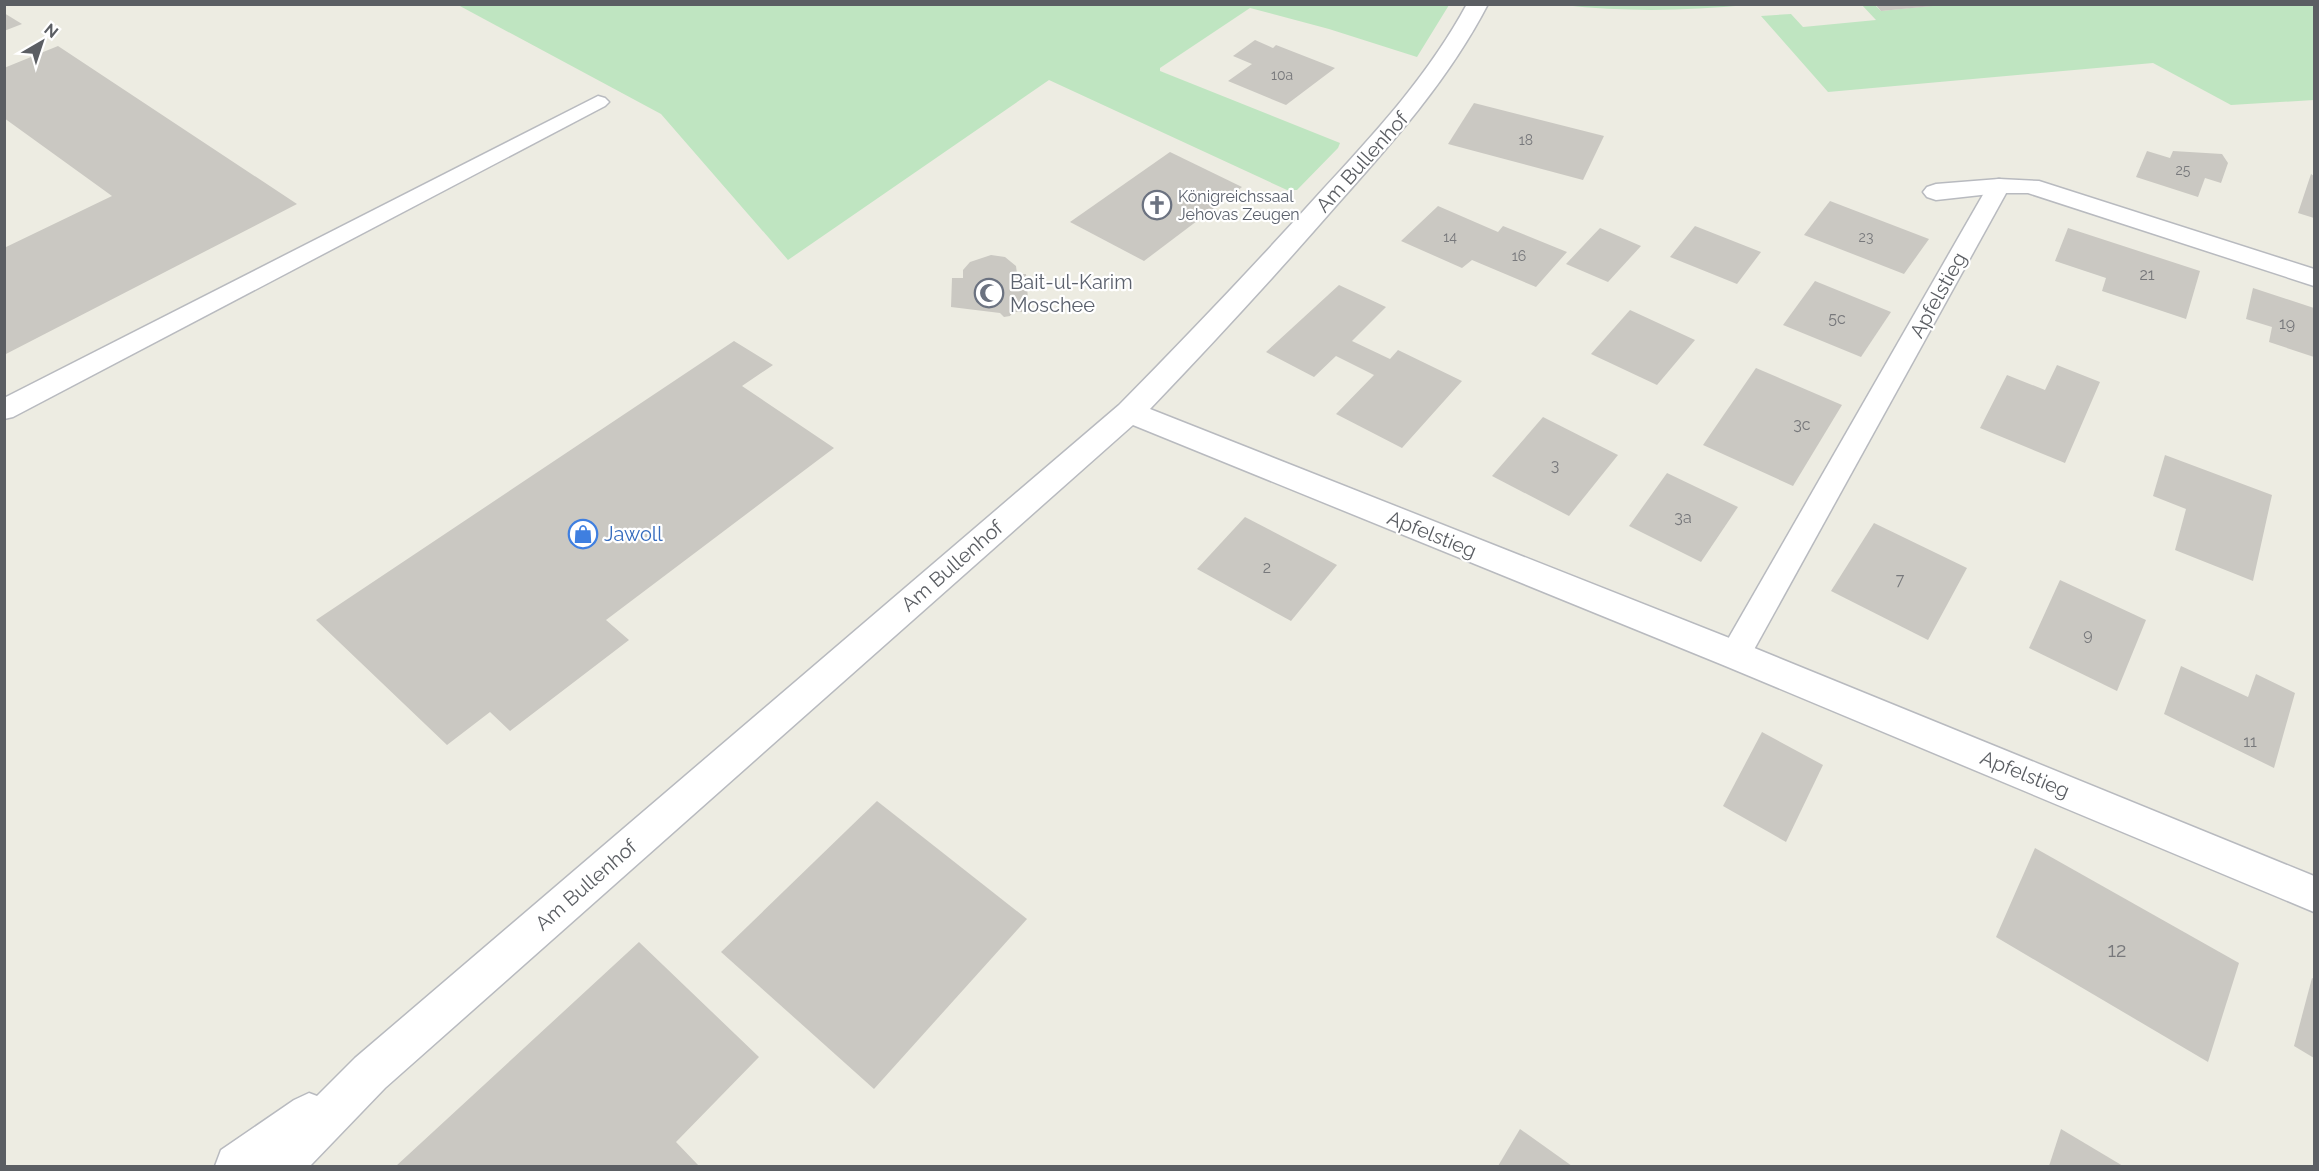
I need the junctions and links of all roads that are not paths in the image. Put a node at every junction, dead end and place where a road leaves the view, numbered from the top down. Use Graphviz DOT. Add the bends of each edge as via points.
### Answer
graph roads {
  1 [pos="1478,4"];
  2 [pos="598,102"];
  3 [pos="1999,186"];
  4 [pos="1936,192"];
  5 [pos="2314,278"];
  6 [pos="4,410"];
  7 [pos="1129,412"];
  8 [pos="1735,655"];
  9 [pos="2314,894"];
  10 [pos="370,1074"];
  11 [pos="237,1167"];
  12 [pos="280,1167"];
  1 -- 7 [label="street, Am Bullenhof" via="1451,55 1409,110"];
  2 -- 6 [label="lane"];
  3 -- 4 [label="street"];
  3 -- 5 [label="street" via="2030,186"];
  3 -- 8 [label="lane, Apfelstieg"];
  7 -- 8 [label="street, Apfelstieg"];
  7 -- 10 [label="street, Am Bullenhof"];
  8 -- 9 [label="street, Apfelstieg"];
  10 -- 11 [label="street, Am Bullenhof"];
  10 -- 12 [label="street, Am Bullenhof"];
}
